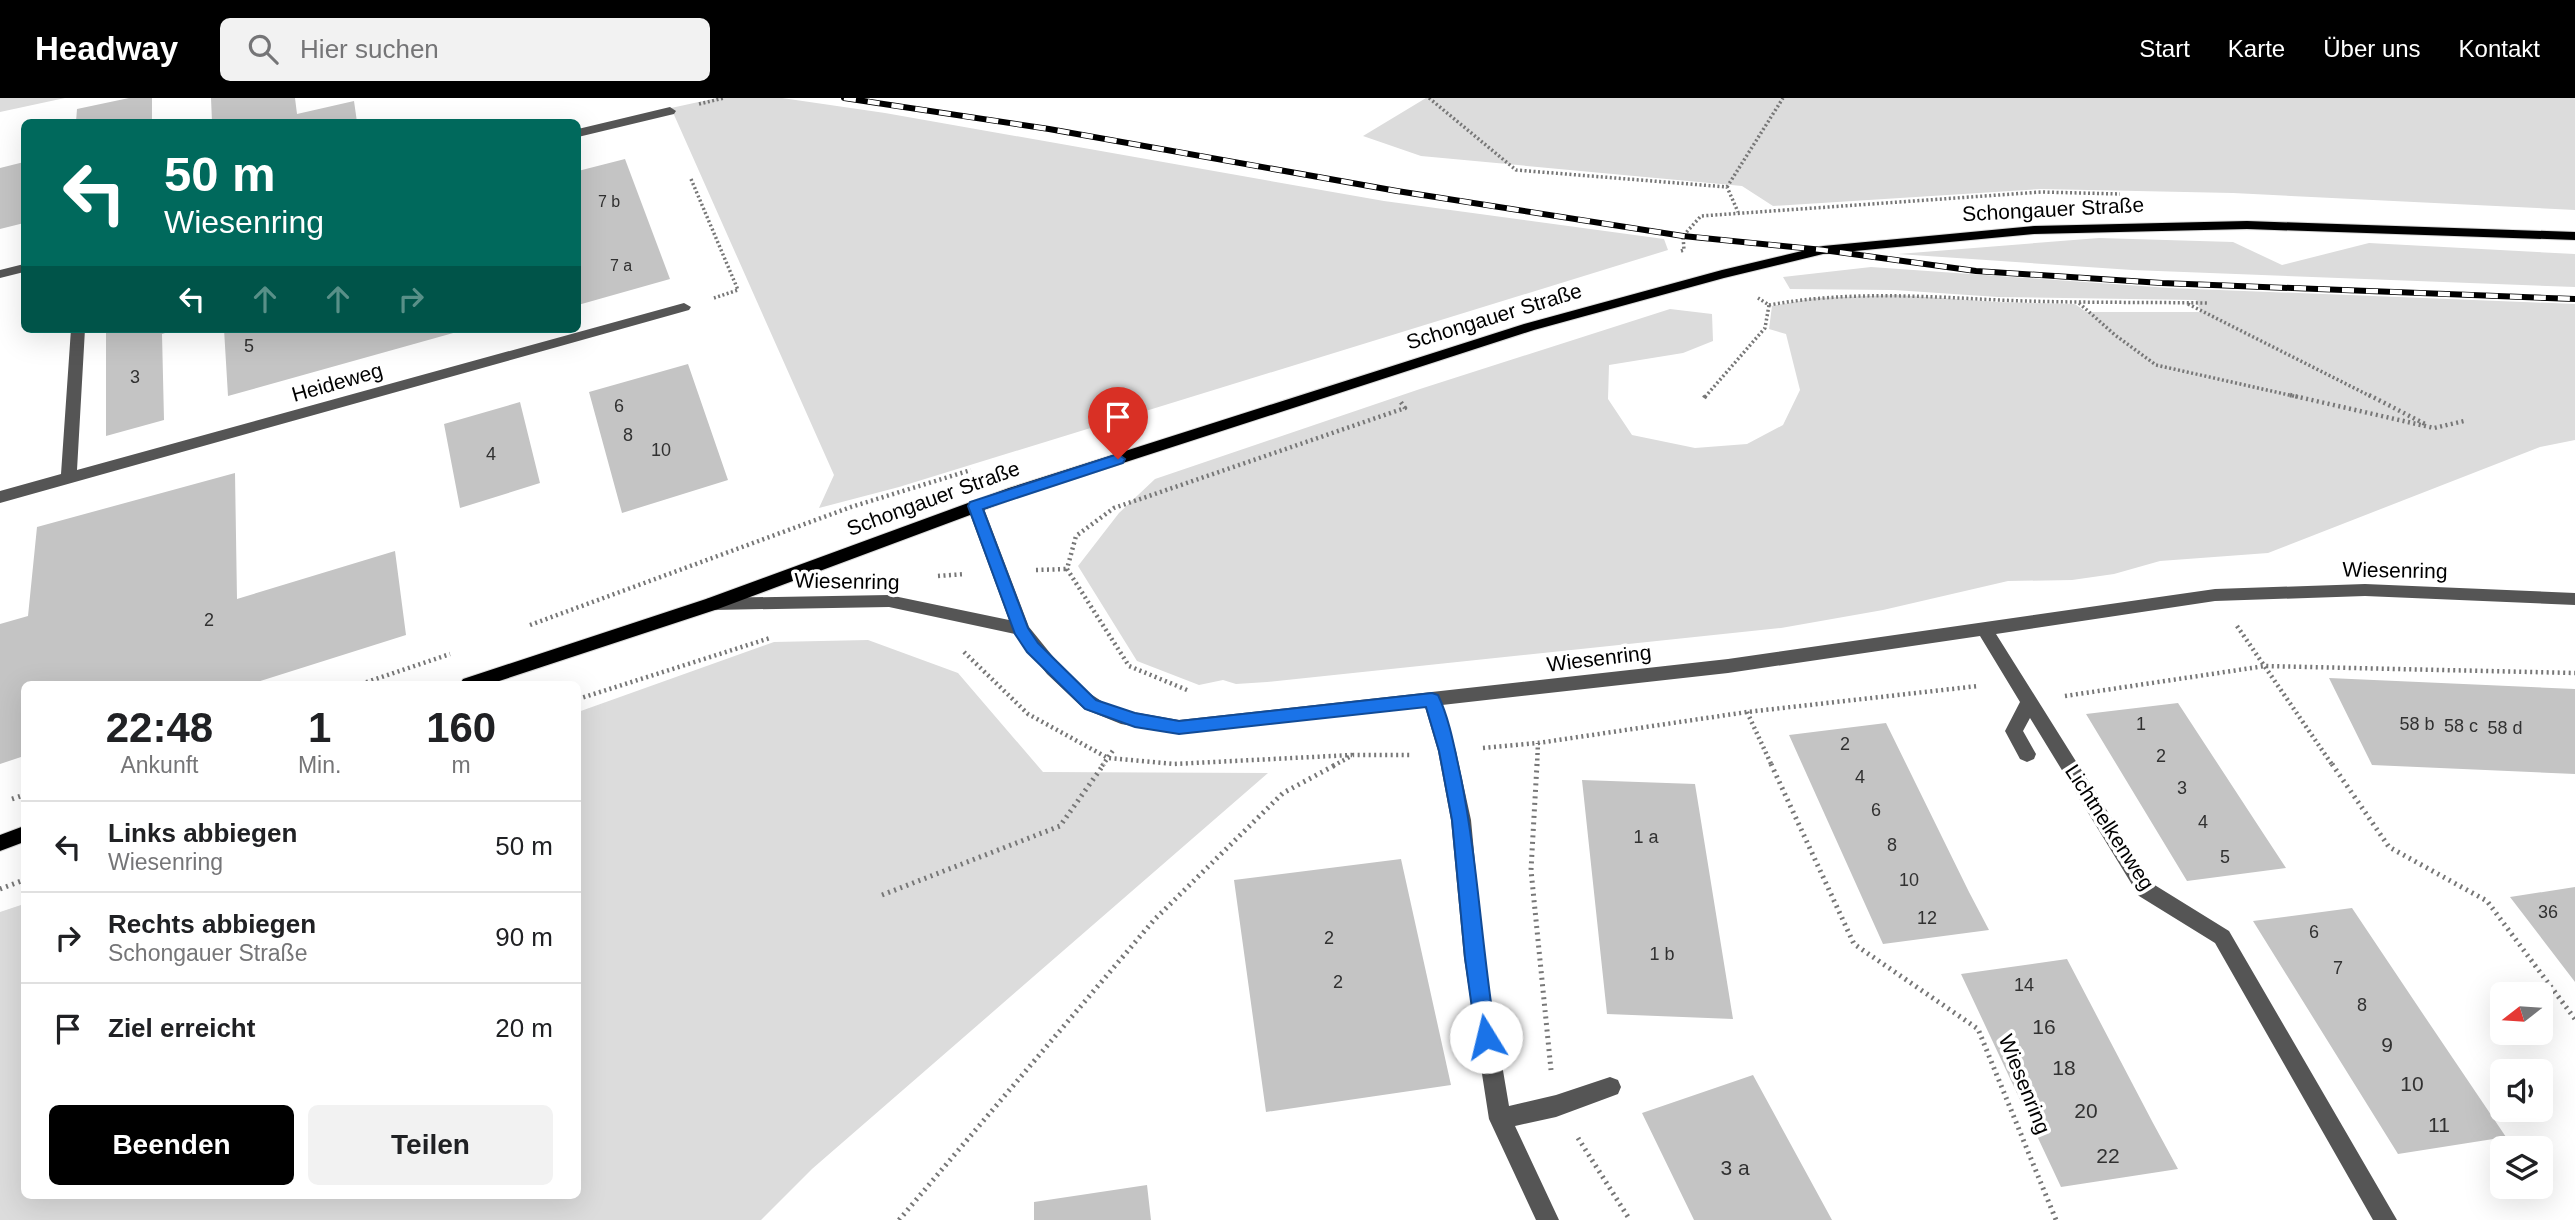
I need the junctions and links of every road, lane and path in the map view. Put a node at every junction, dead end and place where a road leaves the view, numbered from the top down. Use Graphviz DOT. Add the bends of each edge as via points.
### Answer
graph roads {
  1 [pos="1429,98"];
  2 [pos="1783,98"];
  3 [pos="670,111"];
  4 [pos="581,132"];
  5 [pos="691,179"];
  6 [pos="1727,187"];
  7 [pos="1683,236"];
  8 [pos="2575,236"];
  9 [pos="21,269"];
  10 [pos="0,274"];
  11 [pos="1722,274"];
  12 [pos="2077,301"];
  13 [pos="2184,303"];
  14 [pos="2207,303"];
  15 [pos="1769,305"];
  16 [pos="684,307"];
  17 [pos="581,330"];
  18 [pos="78,333"];
  19 [pos="554,336"];
  20 [pos="1381,375"];
  21 [pos="1704,398"];
  22 [pos="2464,421"];
  23 [pos="2434,428"];
  24 [pos="69,478"];
  25 [pos="0,497"];
  26 [pos="975,506"];
  27 [pos="851,507"];
  28 [pos="1001,572"];
  29 [pos="932,576"];
  30 [pos="2215,595"];
  31 [pos="2575,599"];
  32 [pos="712,604"];
  33 [pos="524,627"];
  34 [pos="1984,628"];
  35 [pos="1021,629"];
  36 [pos="774,637"];
  37 [pos="460,651"];
  38 [pos="2265,666"];
  39 [pos="2575,673"];
  40 [pos="370,681"];
  41 [pos="478,681"];
  42 [pos="2018,682"];
  43 [pos="1188,691"];
  44 [pos="581,698"];
  45 [pos="1432,700"];
  46 [pos="2029,701"];
  47 [pos="1747,712"];
  48 [pos="1135,720"];
  49 [pos="1538,743"];
  50 [pos="1447,751"];
  51 [pos="2027,754"];
  52 [pos="21,835"];
  53 [pos="0,843"];
  54 [pos="21,881"];
  55 [pos="0,889"];
  56 [pos="882,895"];
  57 [pos="2575,1019"];
  58 [pos="1610,1087"];
  59 [pos="1556,1106"];
  60 [pos="1500,1119"];
  61 [pos="899,1220"];
  62 [pos="1548,1220"];
  63 [pos="1630,1220"];
  64 [pos="2056,1220"];
  65 [pos="2386,1220"];
  1 -- 6 [label="path" via="1516,170"];
  2 -- 6 [label="path"];
  3 -- 4 [label="street"];
  5 -- 16 [label="path" via="738,290"];
  6 -- 7 [label="path" via="1738,212 1701,216"];
  8 -- 11 [label="main road, Schongauer Straße" via="2247,225 2034,230 1823,250"];
  9 -- 10 [label="street"];
  11 -- 15 [label="path"];
  11 -- 20 [label="main road, Schongauer Straße" via="1529,327"];
  12 -- 13 [label="path"];
  12 -- 15 [label="path" via="1895,293 1812,296"];
  12 -- 23 [label="path" via="2156,365"];
  13 -- 14 [label="path"];
  13 -- 23 [label="path"];
  15 -- 21 [label="path" via="1765,328"];
  16 -- 17 [label="street, Heideweg"];
  18 -- 24 [label="street"];
  19 -- 24 [label="street, Heideweg"];
  20 -- 26 [label="main road, Schongauer Straße"];
  20 -- 43 [label="path" via="1405,408 1114,508 1076,536 1067,569 1129,666"];
  22 -- 23 [label="path"];
  24 -- 25 [label="street, Heideweg"];
  26 -- 28 [label="street, Wiesenring"];
  26 -- 32 [label="main road, Schongauer Straße"];
  27 -- 33 [label="path"];
  28 -- 29 [label="path"];
  28 -- 35 [label="street, Wiesenring"];
  30 -- 31 [label="street, Wiesenring" via="2365,590"];
  30 -- 34 [label="street, Wiesenring"];
  30 -- 38 [label="path"];
  32 -- 35 [label="street, Wiesenring" via="889,601"];
  32 -- 41 [label="main road, Schongauer Straße"];
  34 -- 42 [label="street, Lichtnelkenweg"];
  34 -- 45 [label="street, Wiesenring" via="1728,666"];
  35 -- 48 [label="street, Wiesenring" via="1032,648 1091,705"];
  36 -- 44 [label="path"];
  37 -- 40 [label="path"];
  38 -- 39 [label="path"];
  38 -- 46 [label="path"];
  38 -- 57 [label="path" via="2389,848 2487,901"];
  42 -- 46 [label="street, Lichtnelkenweg"];
  42 -- 47 [label="path"];
  45 -- 48 [label="street, Wiesenring" via="1179,727"];
  45 -- 50 [label="street"];
  46 -- 51 [label="street" via="2014,730"];
  46 -- 65 [label="street, Lichtnelkenweg" via="2146,890 2222,937"];
  47 -- 49 [label="path"];
  47 -- 64 [label="path, Wiesenring" via="1854,944 1978,1030"];
  48 -- 56 [label="path" via="1059,826"];
  49 -- 50 [label="path"];
  49 -- 59 [label="path" via="1531,870"];
  50 -- 60 [label="street" via="1461,820 1474,958"];
  50 -- 61 [label="path" via="1353,755 1283,793 1154,920"];
  52 -- 53 [label="main road"];
  54 -- 55 [label="path"];
  58 -- 59 [label="street"];
  59 -- 60 [label="street"];
  59 -- 63 [label="path"];
  60 -- 62 [label="street"];
}
